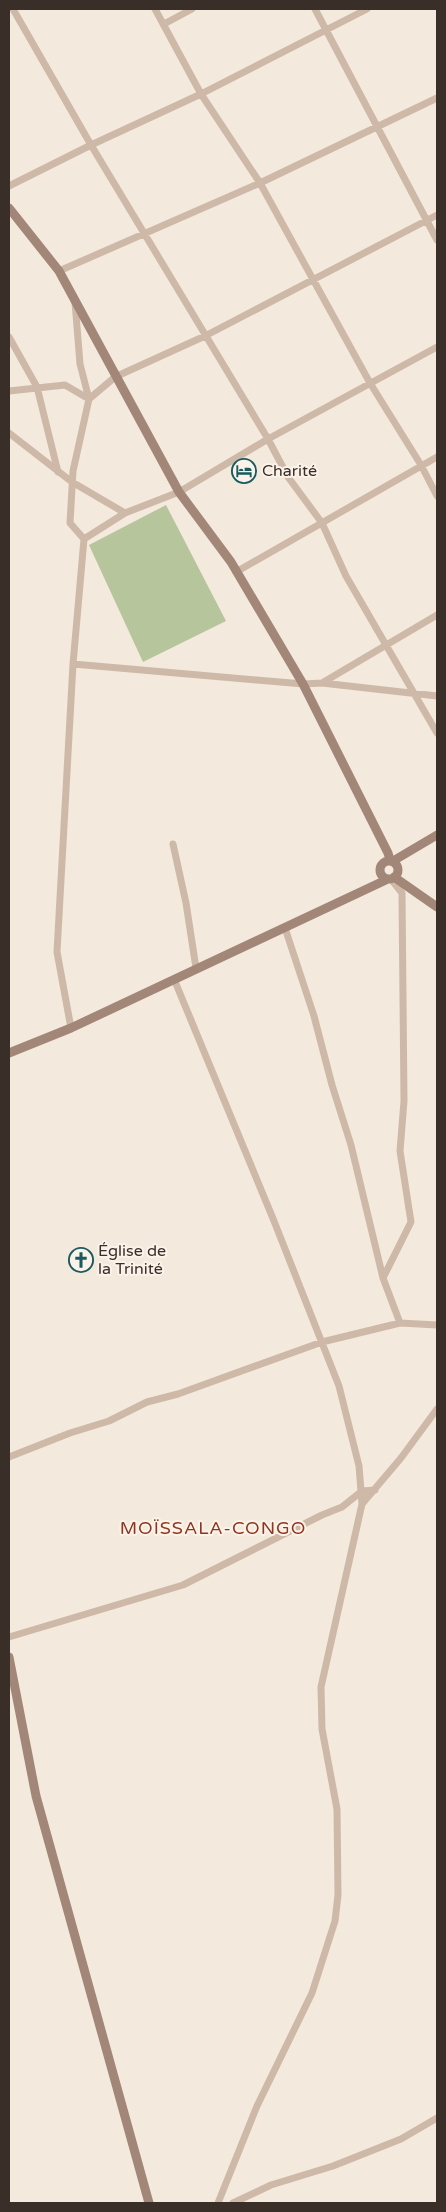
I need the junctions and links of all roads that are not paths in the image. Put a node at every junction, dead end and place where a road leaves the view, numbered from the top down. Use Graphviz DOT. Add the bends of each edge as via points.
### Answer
graph roads {
  1 [pos="13,9"];
  2 [pos="154,9"];
  3 [pos="192,9"];
  4 [pos="315,9"];
  5 [pos="367,9"];
  6 [pos="164,24"];
  7 [pos="326,30"];
  8 [pos="201,94"];
  9 [pos="437,98"];
  10 [pos="376,126"];
  11 [pos="91,145"];
  12 [pos="260,183"];
  13 [pos="9,186"];
  14 [pos="9,208"];
  15 [pos="437,215"];
  16 [pos="427,220"];
  17 [pos="145,235"];
  18 [pos="437,240"];
  19 [pos="59,271"];
  20 [pos="313,279"];
  21 [pos="75,302"];
  22 [pos="205,336"];
  23 [pos="9,337"];
  24 [pos="437,347"];
  25 [pos="115,377"];
  26 [pos="370,383"];
  27 [pos="37,387"];
  28 [pos="9,391"];
  29 [pos="89,399"];
  30 [pos="9,433"];
  31 [pos="268,439"];
  32 [pos="437,457"];
  33 [pos="421,465"];
  34 [pos="58,472"];
  35 [pos="72,482"];
  36 [pos="179,492"];
  37 [pos="437,496"];
  38 [pos="125,513"];
  39 [pos="322,523"];
  40 [pos="84,540"];
  41 [pos="236,572"];
  42 [pos="437,616"];
  43 [pos="388,646"];
  44 [pos="73,664"];
  45 [pos="322,683"];
  46 [pos="303,684"];
  47 [pos="414,695"];
  48 [pos="437,696"];
  49 [pos="437,733"];
  50 [pos="437,835"];
  51 [pos="173,844"];
  52 [pos="391,861"];
  53 [pos="391,878"];
  54 [pos="437,907"];
  55 [pos="284,928"];
  56 [pos="196,968"];
  57 [pos="174,979"];
  58 [pos="71,1028"];
  59 [pos="9,1052"];
  60 [pos="383,1278"];
  61 [pos="400,1323"];
  62 [pos="437,1325"];
  63 [pos="322,1342"];
  64 [pos="437,1409"];
  65 [pos="9,1457"];
  66 [pos="375,1490"];
  67 [pos="362,1491"];
  68 [pos="362,1504"];
  69 [pos="9,1638"];
  70 [pos="9,1657"];
  71 [pos="437,2118"];
  72 [pos="149,2203"];
  73 [pos="218,2203"];
  74 [pos="233,2203"];
  1 -- 11 [label="street"];
  2 -- 6 [label="street"];
  3 -- 6 [label="street"];
  4 -- 7 [label="street"];
  5 -- 7 [label="street"];
  6 -- 8 [label="street"];
  7 -- 8 [label="street"];
  7 -- 10 [label="street"];
  8 -- 11 [label="street"];
  8 -- 12 [label="street"];
  9 -- 10 [label="street"];
  10 -- 12 [label="street"];
  10 -- 16 [label="street"];
  11 -- 13 [label="street"];
  11 -- 17 [label="street"];
  12 -- 17 [label="street"];
  12 -- 20 [label="street"];
  14 -- 19 [label="main road"];
  15 -- 16 [label="street"];
  16 -- 18 [label="street"];
  16 -- 20 [label="street"];
  17 -- 19 [label="street"];
  17 -- 22 [label="street"];
  19 -- 21 [label="main road"];
  20 -- 22 [label="street"];
  20 -- 26 [label="street"];
  21 -- 25 [label="main road"];
  21 -- 29 [label="street" via="80,364"];
  22 -- 25 [label="street"];
  22 -- 31 [label="street"];
  23 -- 27 [label="street"];
  24 -- 26 [label="street"];
  25 -- 29 [label="street"];
  25 -- 36 [label="main road"];
  26 -- 31 [label="street"];
  26 -- 33 [label="street"];
  27 -- 28 [label="street"];
  27 -- 29 [label="street" via="65,385"];
  27 -- 34 [label="street"];
  29 -- 35 [label="street"];
  30 -- 34 [label="street"];
  31 -- 36 [label="street"];
  31 -- 39 [label="street" via="288,477"];
  32 -- 33 [label="street"];
  33 -- 37 [label="street"];
  33 -- 39 [label="street"];
  34 -- 35 [label="street"];
  35 -- 38 [label="street"];
  35 -- 40 [label="street" via="70,523"];
  36 -- 38 [label="street"];
  36 -- 41 [label="main road"];
  38 -- 40 [label="street"];
  39 -- 41 [label="street"];
  39 -- 43 [label="street" via="346,576"];
  40 -- 44 [label="street"];
  41 -- 46 [label="main road"];
  42 -- 43 [label="street"];
  43 -- 45 [label="street"];
  43 -- 47 [label="street"];
  44 -- 46 [label="street"];
  44 -- 58 [label="street" via="57,952"];
  45 -- 46 [label="street"];
  45 -- 47 [label="street"];
  46 -- 52 [label="main road"];
  47 -- 48 [label="street"];
  47 -- 49 [label="street"];
  50 -- 52 [label="main road"];
  51 -- 56 [label="street"];
  52 -- 53 [label="main road" via="398,871"];
  52 -- 53 [label="main road" via="385,861 380,868 380,873"];
  53 -- 54 [label="main road"];
  53 -- 55 [label="main road"];
  53 -- 60 [label="street" via="402,892 404,1101 400,1151 411,1222"];
  55 -- 56 [label="main road"];
  55 -- 60 [label="street" via="314,1016 351,1145"];
  56 -- 57 [label="main road"];
  57 -- 58 [label="main road"];
  57 -- 63 [label="street"];
  58 -- 59 [label="main road"];
  60 -- 61 [label="street"];
  61 -- 62 [label="street"];
  61 -- 63 [label="street"];
  63 -- 65 [label="street" via="147,1402 109,1421"];
  63 -- 67 [label="street" via="352,1432"];
  64 -- 66 [label="street"];
  66 -- 67 [label="street"];
  66 -- 68 [label="street"];
  67 -- 68 [label="street"];
  67 -- 69 [label="street" via="342,1507 183,1585"];
  68 -- 73 [label="street" via="321,1687 322,1729 337,1809 338,1896 335,1921 312,1992 257,2106"];
  70 -- 72 [label="main road" via="36,1796"];
  71 -- 74 [label="street" via="401,2139 333,2166 271,2185"];
}
